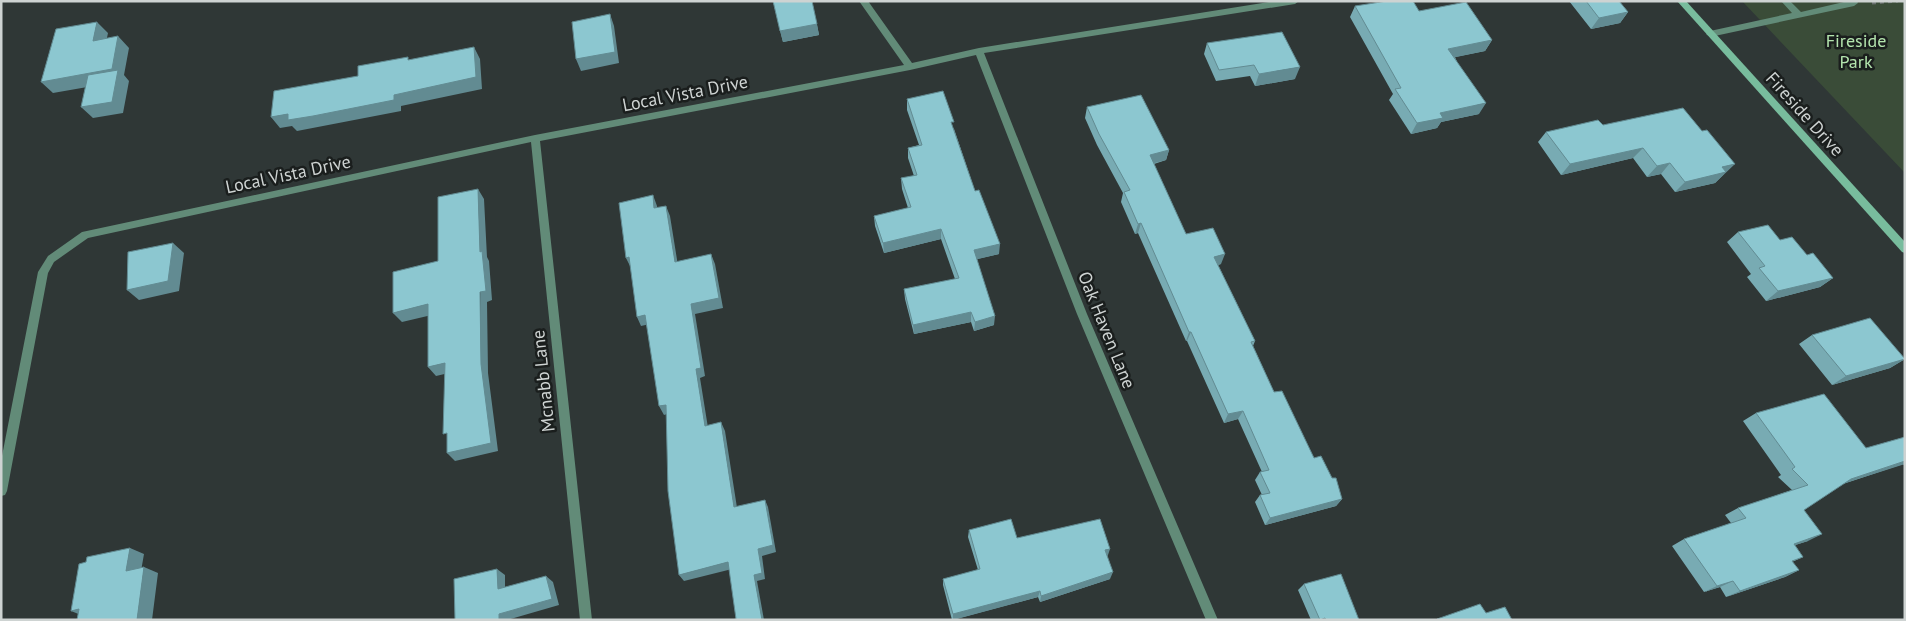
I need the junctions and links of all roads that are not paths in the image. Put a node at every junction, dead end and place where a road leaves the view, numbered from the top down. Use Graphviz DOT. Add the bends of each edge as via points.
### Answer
graph roads {
  1 [pos="863,1"];
  2 [pos="1224,1"];
  3 [pos="1295,1"];
  4 [pos="1681,1"];
  5 [pos="1785,1"];
  6 [pos="1853,2"];
  7 [pos="1230,11"];
  8 [pos="1799,15"];
  9 [pos="1710,34"];
  10 [pos="979,51"];
  11 [pos="910,67"];
  12 [pos="535,138"];
  13 [pos="1905,249"];
  14 [pos="1,491"];
  15 [pos="586,620"];
  16 [pos="1212,620"];
  1 -- 11 [label="street"];
  2 -- 7 [label="street"];
  3 -- 7 [label="street, Local Vista Drive"];
  4 -- 9 [label="street, Fireside Drive"];
  5 -- 8 [label="street"];
  6 -- 8 [label="street"];
  7 -- 10 [label="street, Local Vista Drive"];
  8 -- 9 [label="street"];
  9 -- 13 [label="street, Fireside Drive"];
  10 -- 11 [label="street, Local Vista Drive"];
  10 -- 16 [label="street, Oak Haven Lane" via="1082,314"];
  11 -- 12 [label="street, Local Vista Drive"];
  12 -- 14 [label="street, Local Vista Drive" via="85,234 50,259 43,272"];
  12 -- 15 [label="street, Mcnabb Lane"];
}
